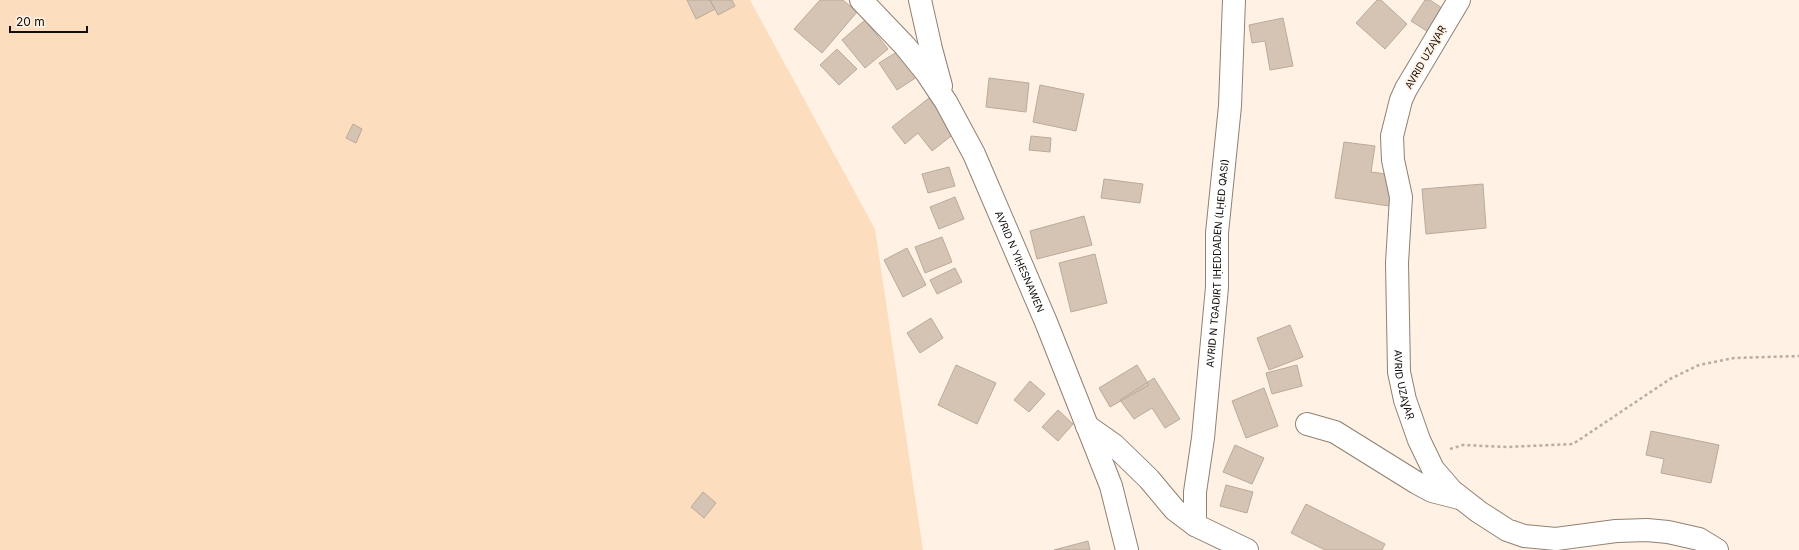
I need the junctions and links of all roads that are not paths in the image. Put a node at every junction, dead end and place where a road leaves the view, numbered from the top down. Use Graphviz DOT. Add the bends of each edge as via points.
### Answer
graph roads {
  1 [pos="861,0"];
  2 [pos="920,0"];
  3 [pos="1234,0"];
  4 [pos="1459,0"];
  5 [pos="946,102"];
  6 [pos="1307,424"];
  7 [pos="1087,426"];
  8 [pos="1465,500"];
  9 [pos="1195,525"];
  10 [pos="1127,550"];
  11 [pos="1247,550"];
  12 [pos="1717,550"];
  1 -- 5 [label="street, AVRID N YIḤESNAWEN" via="905,46"];
  2 -- 5 [label="street"];
  3 -- 9 [label="street, AVRID N TGADIRT IḤEDDADEN (LḤED QASI)" via="1229,113 1217,233 1217,286 1204,438 1195,492"];
  4 -- 8 [label="street, AVRID UZAƔAṚ" via="1406,89 1392,136 1393,160 1401,197 1397,263 1399,372 1405,400 1426,456 1445,484"];
  5 -- 7 [label="street, AVRID N YIḤESNAWEN" via="974,154 1046,322"];
  6 -- 8 [label="street" via="1335,432 1432,491"];
  7 -- 9 [label="street" via="1114,445 1149,479 1175,510"];
  7 -- 10 [label="street, AVRID N YIḤESNAWEN" via="1111,486"];
  8 -- 12 [label="street, AVRID UZAƔAṚ" via="1507,530 1524,536 1556,539 1616,531 1647,530 1693,538"];
  9 -- 11 [label="street"];
}
